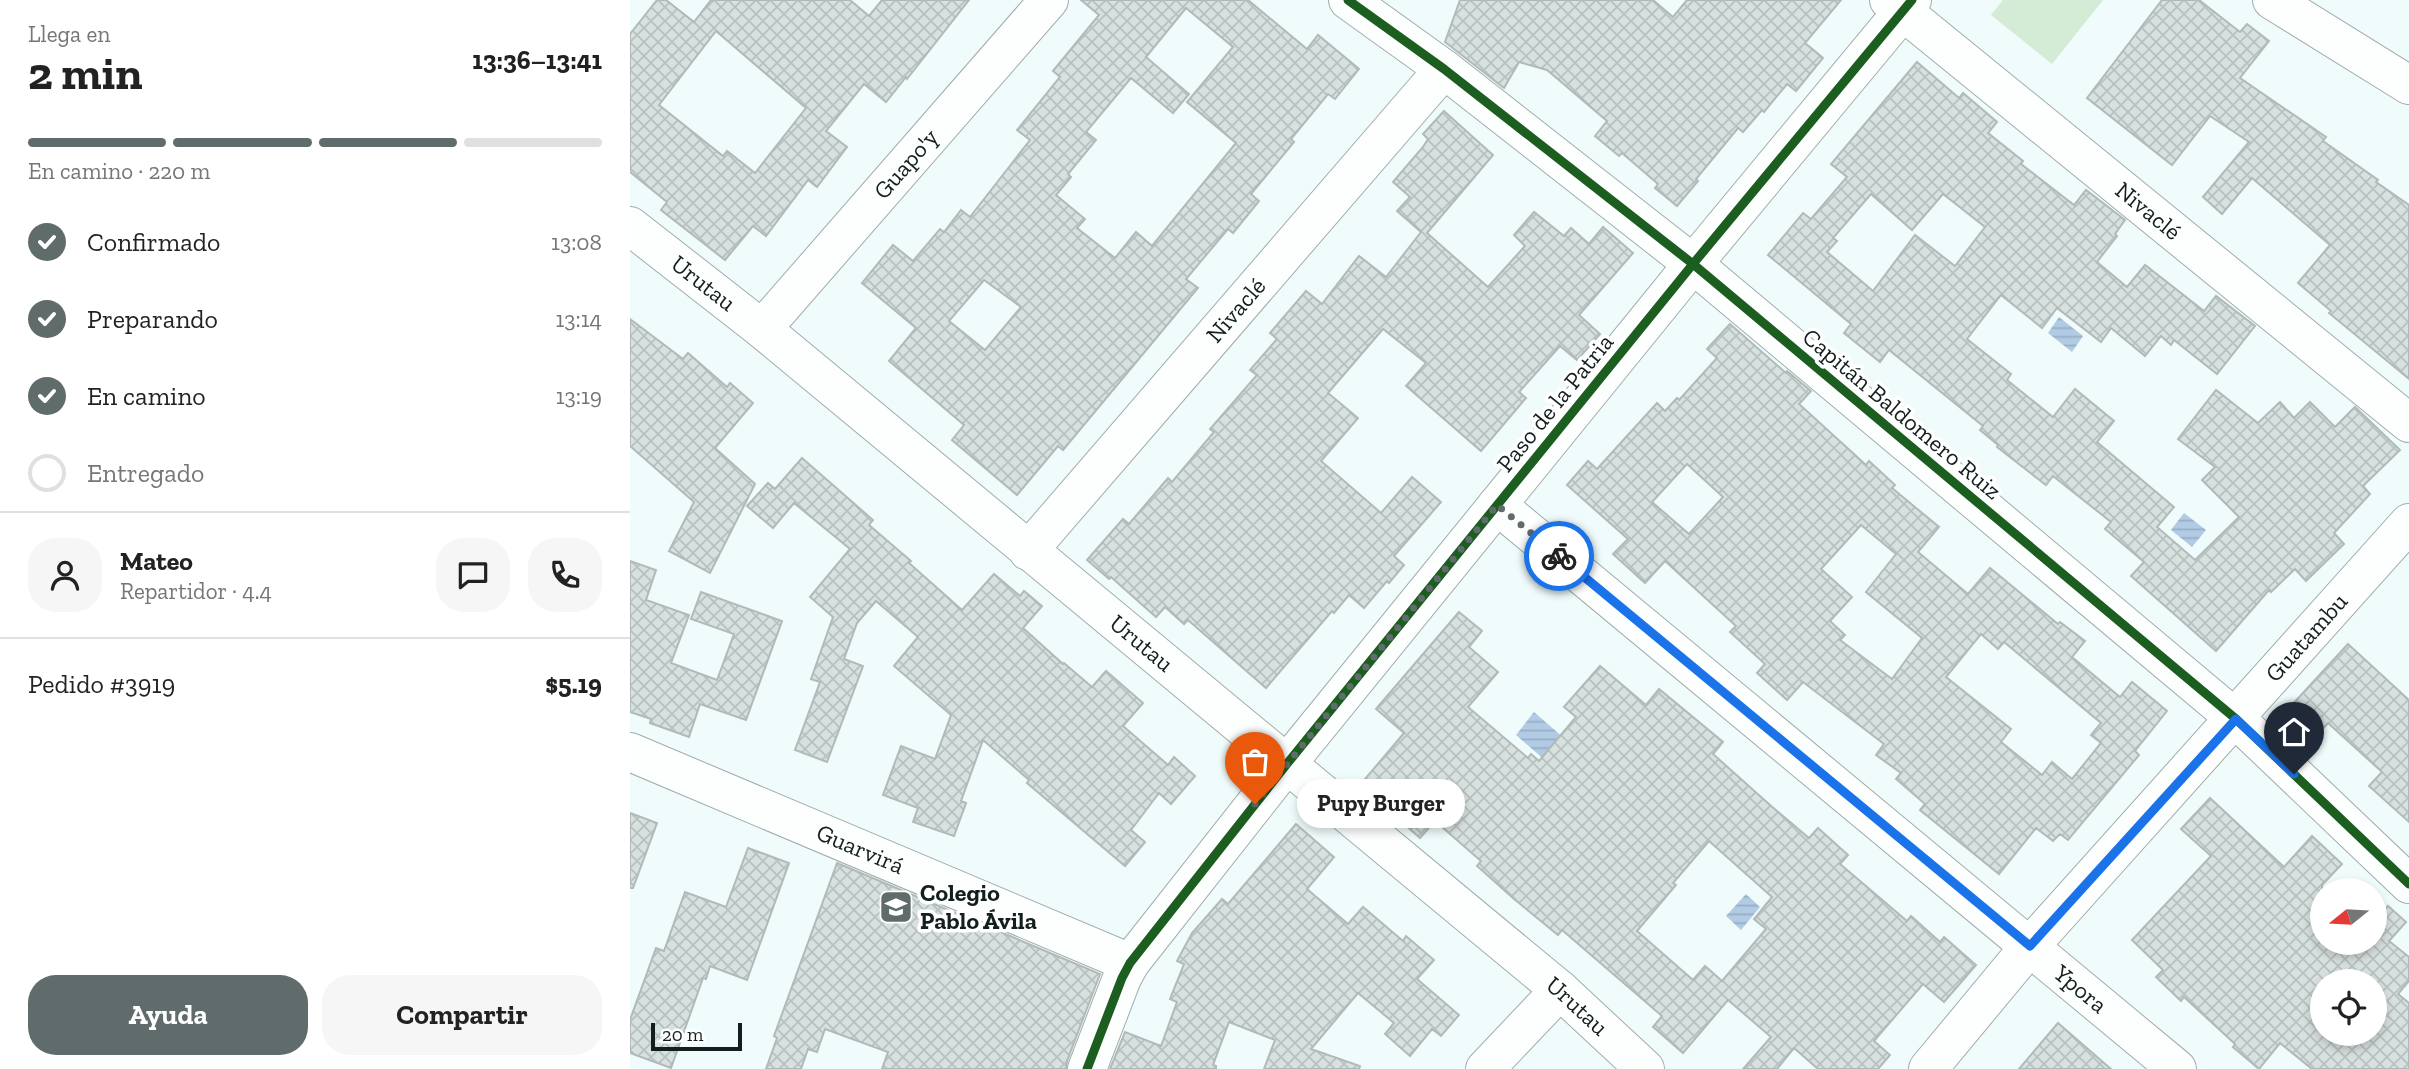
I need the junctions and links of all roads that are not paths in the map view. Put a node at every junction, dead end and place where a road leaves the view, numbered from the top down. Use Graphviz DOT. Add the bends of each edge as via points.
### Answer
graph roads {
  1 [pos="1049,0"];
  2 [pos="1348,0"];
  3 [pos="2272,0"];
  4 [pos="1901,4"];
  5 [pos="1444,69"];
  6 [pos="2409,85"];
  7 [pos="630,226"];
  8 [pos="1693,264"];
  9 [pos="762,329"];
  10 [pos="2409,423"];
  11 [pos="1497,505"];
  12 [pos="2409,523"];
  13 [pos="1028,551"];
  14 [pos="2236,719"];
  15 [pos="630,752"];
  16 [pos="1286,765"];
  17 [pos="2409,884"];
  18 [pos="2030,946"];
  19 [pos="1130,963"];
  20 [pos="1560,990"];
  21 [pos="1087,1069"];
  22 [pos="1485,1069"];
  23 [pos="1645,1069"];
  24 [pos="1928,1069"];
  25 [pos="2177,1069"];
  1 -- 9 [label="street, Guapo'y"];
  2 -- 5 [label="street, Capitán Baldomero Ruiz"];
  3 -- 6 [label="street"];
  4 -- 8 [label="street, Paso de la Patria"];
  4 -- 10 [label="street, Nivaclé"];
  5 -- 8 [label="street, Capitán Baldomero Ruiz"];
  5 -- 13 [label="street, Nivaclé"];
  7 -- 9 [label="street, Urutau"];
  8 -- 11 [label="street, Paso de la Patria"];
  8 -- 14 [label="street, Capitán Baldomero Ruiz"];
  9 -- 13 [label="street, Urutau"];
  11 -- 16 [label="street, Paso de la Patria"];
  11 -- 18 [label="street, Ypora"];
  12 -- 14 [label="street, Guatambu"];
  13 -- 16 [label="street, Urutau"];
  14 -- 17 [label="street, Capitán Baldomero Ruiz"];
  14 -- 18 [label="street, Guatambu"];
  15 -- 19 [label="street, Guarvirá"];
  16 -- 19 [label="street, Paso de la Patria"];
  16 -- 20 [label="street, Urutau"];
  18 -- 24 [label="street, Guatambu"];
  18 -- 25 [label="street, Ypora"];
  19 -- 21 [label="street, Paso de la Patria"];
  20 -- 22 [label="street"];
  20 -- 23 [label="street, Urutau"];
}
